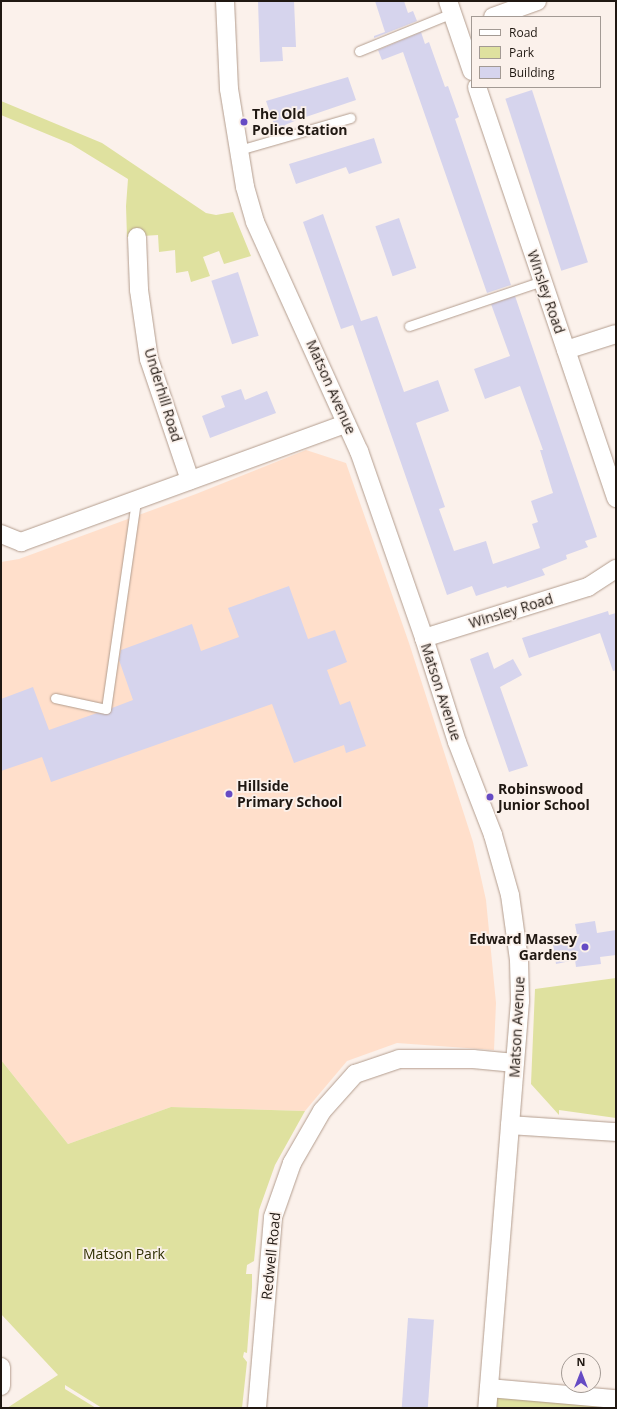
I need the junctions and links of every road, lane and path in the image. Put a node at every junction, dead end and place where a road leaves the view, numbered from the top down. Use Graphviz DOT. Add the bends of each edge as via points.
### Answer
graph roads {
  1 [pos="225,1"];
  2 [pos="537,1"];
  3 [pos="450,7"];
  4 [pos="496,16"];
  5 [pos="465,27"];
  6 [pos="358,51"];
  7 [pos="471,65"];
  8 [pos="477,88"];
  9 [pos="350,118"];
  10 [pos="239,150"];
  11 [pos="137,237"];
  12 [pos="542,281"];
  13 [pos="409,326"];
  14 [pos="616,334"];
  15 [pos="566,350"];
  16 [pos="346,424"];
  17 [pos="190,480"];
  18 [pos="616,498"];
  19 [pos="136,500"];
  20 [pos="1,534"];
  21 [pos="616,569"];
  22 [pos="424,638"];
  23 [pos="55,698"];
  24 [pos="515,1063"];
  25 [pos="510,1125"];
  26 [pos="616,1132"];
  27 [pos="1,1367"];
  28 [pos="1,1386"];
  29 [pos="489,1388"];
  30 [pos="616,1399"];
  31 [pos="256,1408"];
  32 [pos="487,1408"];
  1 -- 10 [label="street, Matson Avenue" via="229,88"];
  2 -- 4 [label="street"];
  3 -- 5 [label="street"];
  3 -- 6 [label="lane"];
  5 -- 7 [label="street"];
  8 -- 12 [label="street, Winsley Road"];
  9 -- 10 [label="lane"];
  10 -- 16 [label="street, Matson Avenue" via="245,187 256,222"];
  11 -- 17 [label="street, Underhill Road" via="139,290 149,359"];
  12 -- 13 [label="lane"];
  12 -- 15 [label="street, Winsley Road"];
  14 -- 15 [label="street"];
  15 -- 18 [label="street, Winsley Road"];
  16 -- 17 [label="street"];
  16 -- 22 [label="street, Matson Avenue" via="359,451"];
  17 -- 19 [label="street"];
  19 -- 20 [label="street" via="20,542"];
  19 -- 23 [label="lane" via="106,709"];
  21 -- 22 [label="street, Winsley Road" via="588,587"];
  22 -- 24 [label="street, Matson Avenue" via="457,742 494,835 510,895 520,987"];
  24 -- 25 [label="street, Matson Avenue"];
  24 -- 31 [label="street, Redwell Road" via="472,1059 399,1059 356,1074 322,1111 292,1163 273,1217"];
  25 -- 26 [label="street"];
  25 -- 29 [label="street, Matson Avenue"];
  27 -- 28 [label="street"];
  29 -- 30 [label="street"];
  29 -- 32 [label="street, Matson Avenue"];
}
